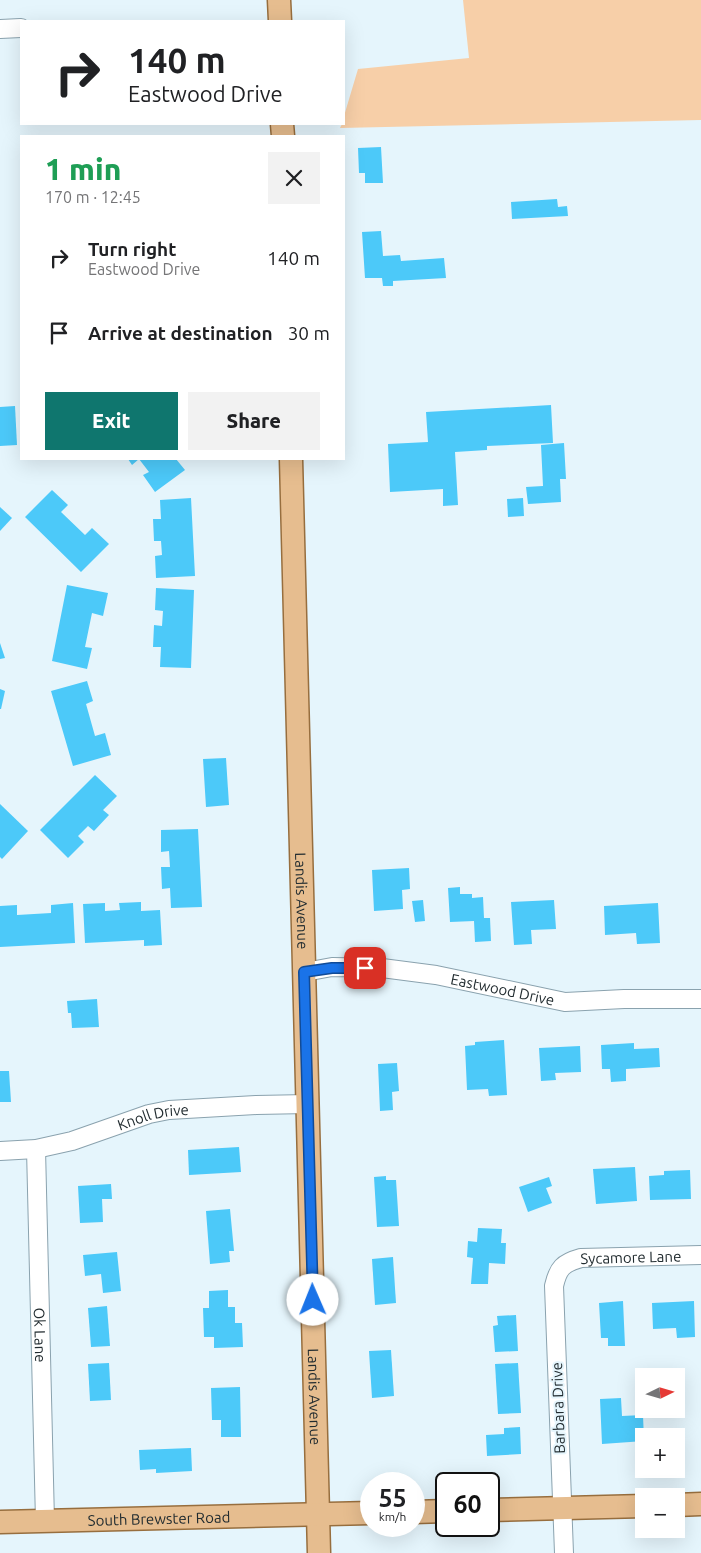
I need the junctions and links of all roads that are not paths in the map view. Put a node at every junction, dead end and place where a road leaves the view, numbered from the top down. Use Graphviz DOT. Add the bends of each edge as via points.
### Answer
graph roads {
  1 [pos="279,0"];
  2 [pos="280,20"];
  3 [pos="20,28"];
  4 [pos="0,29"];
  5 [pos="291,460"];
  6 [pos="304,972"];
  7 [pos="701,999"];
  8 [pos="308,1104"];
  9 [pos="36,1149"];
  10 [pos="0,1151"];
  11 [pos="701,1255"];
  12 [pos="563,1265"];
  13 [pos="701,1504"];
  14 [pos="685,1505"];
  15 [pos="635,1506"];
  16 [pos="562,1508"];
  17 [pos="500,1510"];
  18 [pos="360,1513"];
  19 [pos="318,1514"];
  20 [pos="45,1521"];
  21 [pos="0,1522"];
  22 [pos="319,1553"];
  23 [pos="564,1553"];
  1 -- 2 [label="main road"];
  3 -- 4 [label="street"];
  5 -- 6 [label="main road, Landis Avenue"];
  6 -- 7 [label="street, Eastwood Drive" via="332,968 382,968 436,975 565,1002"];
  6 -- 8 [label="main road, Landis Avenue"];
  8 -- 9 [label="street, Knoll Drive" via="200,1108 149,1114 72,1141"];
  8 -- 19 [label="main road, Landis Avenue"];
  9 -- 10 [label="street, Knoll Drive"];
  9 -- 20 [label="street, Ok Lane"];
  11 -- 12 [label="street, Sycamore Lane" via="581,1258"];
  12 -- 16 [label="street, Barbara Drive" via="554,1286"];
  13 -- 14 [label="main road"];
  15 -- 16 [label="main road"];
  16 -- 17 [label="main road"];
  16 -- 23 [label="street, Barbara Drive"];
  18 -- 19 [label="main road, South Brewster Road"];
  19 -- 20 [label="main road, South Brewster Road"];
  19 -- 22 [label="main road, Landis Avenue"];
  20 -- 21 [label="main road, South Brewster Road"];
}
